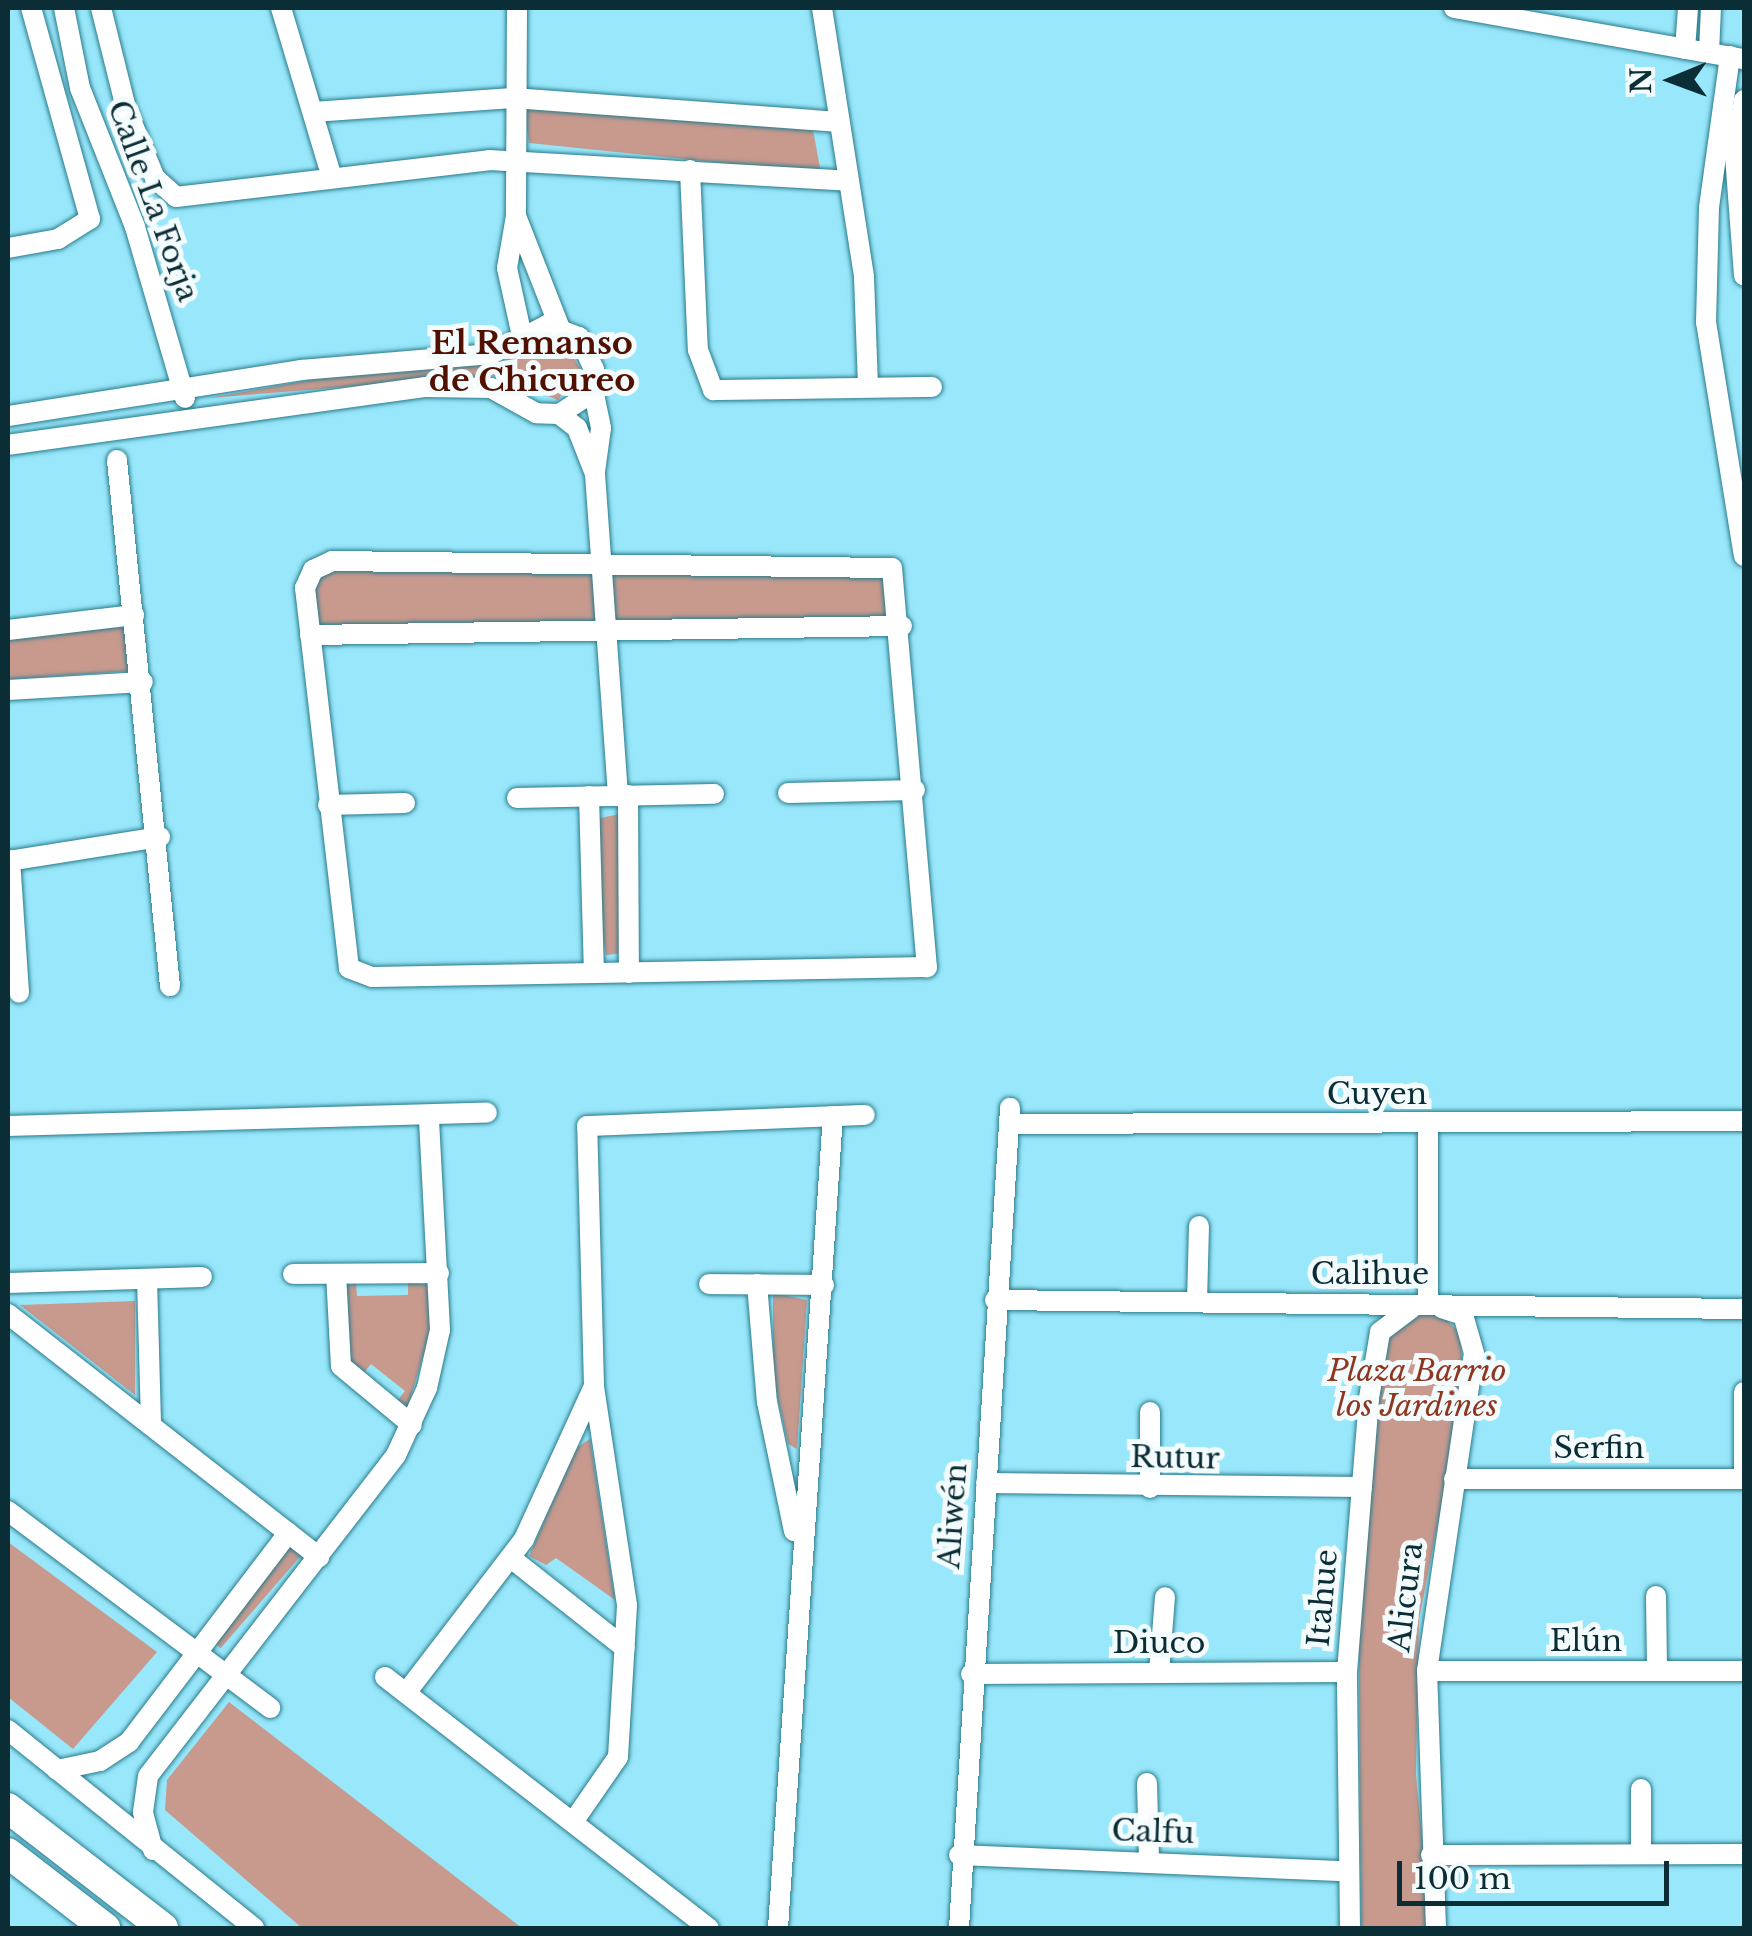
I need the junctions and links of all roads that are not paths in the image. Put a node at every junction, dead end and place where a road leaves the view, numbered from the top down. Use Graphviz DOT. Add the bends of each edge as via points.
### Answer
graph roads {
  1 [pos="22,8"];
  2 [pos="30,8"];
  3 [pos="64,8"];
  4 [pos="101,8"];
  5 [pos="281,8"];
  6 [pos="517,8"];
  7 [pos="822,8"];
  8 [pos="1454,8"];
  9 [pos="1688,8"];
  10 [pos="1711,8"];
  11 [pos="8,11"];
  12 [pos="1685,49"];
  13 [pos="1728,56"];
  14 [pos="513,98"];
  15 [pos="1744,100"];
  16 [pos="313,112"];
  17 [pos="836,122"];
  18 [pos="514,160"];
  19 [pos="690,170"];
  20 [pos="332,175"];
  21 [pos="848,181"];
  22 [pos="516,216"];
  23 [pos="8,248"];
  24 [pos="1744,276"];
  25 [pos="559,326"];
  26 [pos="522,336"];
  27 [pos="592,384"];
  28 [pos="868,387"];
  29 [pos="932,387"];
  30 [pos="183,388"];
  31 [pos="559,414"];
  32 [pos="189,415"];
  33 [pos="8,416"];
  34 [pos="8,445"];
  35 [pos="117,460"];
  36 [pos="595,474"];
  37 [pos="1744,556"];
  38 [pos="606,563"];
  39 [pos="134,615"];
  40 [pos="902,626"];
  41 [pos="612,628"];
  42 [pos="8,630"];
  43 [pos="310,635"];
  44 [pos="143,682"];
  45 [pos="8,690"];
  46 [pos="915,790"];
  47 [pos="788,793"];
  48 [pos="714,794"];
  49 [pos="623,795"];
  50 [pos="589,796"];
  51 [pos="517,798"];
  52 [pos="405,803"];
  53 [pos="328,805"];
  54 [pos="160,836"];
  55 [pos="9,860"];
  56 [pos="594,972"];
  57 [pos="629,972"];
  58 [pos="170,986"];
  59 [pos="19,993"];
  60 [pos="488,1114"];
  61 [pos="833,1116"];
  62 [pos="865,1116"];
  63 [pos="1010,1116"];
  64 [pos="429,1121"];
  65 [pos="1744,1121"];
  66 [pos="1428,1124"];
  67 [pos="8,1126"];
  68 [pos="1199,1226"];
  69 [pos="439,1273"];
  70 [pos="293,1274"];
  71 [pos="336,1274"];
  72 [pos="202,1277"];
  73 [pos="147,1279"];
  74 [pos="8,1283"];
  75 [pos="709,1284"];
  76 [pos="757,1284"];
  77 [pos="824,1285"];
  78 [pos="995,1300"];
  79 [pos="1197,1302"];
  80 [pos="1428,1304"];
  81 [pos="1744,1310"];
  82 [pos="8,1314"];
  83 [pos="594,1386"];
  84 [pos="1744,1392"];
  85 [pos="1150,1412"];
  86 [pos="151,1425"];
  87 [pos="412,1426"];
  88 [pos="1454,1479"];
  89 [pos="1744,1479"];
  90 [pos="986,1484"];
  91 [pos="1362,1487"];
  92 [pos="1150,1488"];
  93 [pos="8,1511"];
  94 [pos="288,1533"];
  95 [pos="799,1553"];
  96 [pos="319,1557"];
  97 [pos="511,1558"];
  98 [pos="1656,1596"];
  99 [pos="1164,1597"];
  100 [pos="625,1648"];
  101 [pos="195,1651"];
  102 [pos="1347,1672"];
  103 [pos="1427,1672"];
  104 [pos="1657,1672"];
  105 [pos="1744,1672"];
  106 [pos="1160,1673"];
  107 [pos="971,1674"];
  108 [pos="228,1676"];
  109 [pos="385,1677"];
  110 [pos="406,1693"];
  111 [pos="270,1708"];
  112 [pos="8,1730"];
  113 [pos="57,1770"];
  114 [pos="1148,1783"];
  115 [pos="1641,1790"];
  116 [pos="8,1808"];
  117 [pos="572,1822"];
  118 [pos="153,1850"];
  119 [pos="8,1853"];
  120 [pos="1642,1854"];
  121 [pos="1744,1854"];
  122 [pos="959,1855"];
  123 [pos="1431,1855"];
  124 [pos="1149,1862"];
  125 [pos="1345,1871"];
  126 [pos="105,1928"];
  127 [pos="163,1928"];
  128 [pos="254,1928"];
  129 [pos="709,1928"];
  130 [pos="778,1928"];
  131 [pos="959,1928"];
  132 [pos="1350,1928"];
  133 [pos="1436,1928"];
  1 -- 11 [label="street"];
  2 -- 23 [label="street" via="90,219 58,239"];
  3 -- 30 [label="street, Calle La Forja" via="80,88"];
  4 -- 20 [label="street" via="126,108 167,194"];
  5 -- 16 [label="street"];
  6 -- 14 [label="street"];
  7 -- 17 [label="street"];
  8 -- 12 [label="street"];
  9 -- 12 [label="street"];
  10 -- 13 [label="street"];
  12 -- 13 [label="street"];
  13 -- 37 [label="street" via="1709,208 1706,322"];
  14 -- 16 [label="street"];
  14 -- 17 [label="street"];
  14 -- 18 [label="street"];
  15 -- 24 [label="street" via="1736,156"];
  16 -- 20 [label="street"];
  17 -- 21 [label="street"];
  18 -- 19 [label="street"];
  18 -- 20 [label="street"];
  18 -- 22 [label="street"];
  19 -- 21 [label="street"];
  19 -- 28 [label="street" via="694,306 708,385 726,395"];
  21 -- 28 [label="street"];
  22 -- 25 [label="street"];
  22 -- 26 [label="street" via="507,268"];
  25 -- 26 [label="street"];
  25 -- 27 [label="street" via="588,348"];
  26 -- 30 [label="street" via="491,354"];
  27 -- 31 [label="street"];
  27 -- 36 [label="street" via="601,428"];
  28 -- 29 [label="street"];
  30 -- 32 [label="street, Calle La Forja"];
  30 -- 33 [label="street"];
  31 -- 32 [label="street" via="465,386"];
  31 -- 36 [label="street" via="577,428"];
  32 -- 34 [label="street"];
  35 -- 39 [label="street"];
  36 -- 38 [label="street"];
  38 -- 40 [label="street" via="885,565 896,574"];
  38 -- 41 [label="street"];
  38 -- 43 [label="street" via="325,562 306,582"];
  39 -- 42 [label="street"];
  39 -- 44 [label="street"];
  40 -- 41 [label="street"];
  40 -- 46 [label="street"];
  41 -- 43 [label="street"];
  41 -- 49 [label="street"];
  43 -- 53 [label="street"];
  44 -- 45 [label="street"];
  44 -- 54 [label="street"];
  46 -- 47 [label="street"];
  46 -- 57 [label="street" via="930,938 921,972"];
  48 -- 49 [label="street"];
  49 -- 50 [label="street"];
  49 -- 57 [label="street"];
  50 -- 51 [label="street"];
  50 -- 56 [label="street"];
  52 -- 53 [label="street"];
  53 -- 56 [label="street" via="342,946 358,974"];
  54 -- 55 [label="street"];
  54 -- 58 [label="street"];
  55 -- 59 [label="street"];
  56 -- 57 [label="street"];
  60 -- 64 [label="street"];
  61 -- 62 [label="street"];
  61 -- 77 [label="street"];
  61 -- 83 [label="street" via="588,1124"];
  63 -- 66 [label="street, Cuyen"];
  63 -- 78 [label="street, Aliwén"];
  64 -- 67 [label="street"];
  64 -- 69 [label="street"];
  65 -- 66 [label="street, Cuyen"];
  66 -- 80 [label="street"];
  68 -- 79 [label="street"];
  69 -- 71 [label="street"];
  69 -- 87 [label="street" via="439,1346"];
  70 -- 71 [label="street"];
  71 -- 87 [label="street" via="341,1366"];
  72 -- 73 [label="street"];
  73 -- 74 [label="street"];
  73 -- 86 [label="street"];
  75 -- 76 [label="street"];
  76 -- 77 [label="street"];
  76 -- 95 [label="street" via="767,1402"];
  77 -- 95 [label="street"];
  78 -- 79 [label="street, Calihue"];
  78 -- 90 [label="street, Aliwén"];
  79 -- 80 [label="street, Calihue"];
  80 -- 81 [label="street, Calihue"];
  80 -- 88 [label="street, Alicura" via="1463,1315 1473,1332 1472,1394"];
  80 -- 91 [label="street, Itahue" via="1391,1315 1380,1332"];
  82 -- 86 [label="street"];
  83 -- 97 [label="street"];
  83 -- 100 [label="street" via="622,1542"];
  84 -- 89 [label="street"];
  85 -- 92 [label="street"];
  86 -- 94 [label="street"];
  87 -- 96 [label="street"];
  88 -- 89 [label="street, Serfin"];
  88 -- 103 [label="street, Alicura"];
  90 -- 92 [label="street, Rutur"];
  90 -- 107 [label="street, Aliwén"];
  91 -- 92 [label="street, Rutur"];
  91 -- 102 [label="street, Itahue"];
  93 -- 101 [label="street"];
  94 -- 96 [label="street"];
  94 -- 101 [label="street"];
  95 -- 130 [label="street"];
  96 -- 108 [label="street"];
  97 -- 100 [label="street"];
  97 -- 110 [label="street"];
  98 -- 104 [label="street"];
  99 -- 106 [label="street"];
  100 -- 117 [label="street" via="618,1757"];
  101 -- 108 [label="street"];
  101 -- 113 [label="street" via="117,1752"];
  102 -- 106 [label="street, Diuco"];
  102 -- 125 [label="street, Itahue"];
  103 -- 104 [label="street, Elún"];
  103 -- 123 [label="street, Alicura"];
  104 -- 105 [label="street, Elún"];
  106 -- 107 [label="street, Diuco"];
  107 -- 122 [label="street, Aliwén"];
  108 -- 111 [label="street"];
  108 -- 118 [label="street" via="148,1776 143,1812"];
  109 -- 110 [label="street"];
  110 -- 117 [label="street"];
  112 -- 113 [label="street"];
  113 -- 118 [label="street"];
  114 -- 124 [label="street"];
  115 -- 120 [label="street"];
  116 -- 127 [label="highway"];
  117 -- 129 [label="street"];
  118 -- 128 [label="street"];
  119 -- 126 [label="highway"];
  120 -- 121 [label="street"];
  120 -- 123 [label="street"];
  122 -- 124 [label="street, Calfu"];
  122 -- 131 [label="street, Aliwén"];
  123 -- 133 [label="street, Alicura"];
  124 -- 125 [label="street, Calfu"];
  125 -- 132 [label="street, Itahue"];
}
